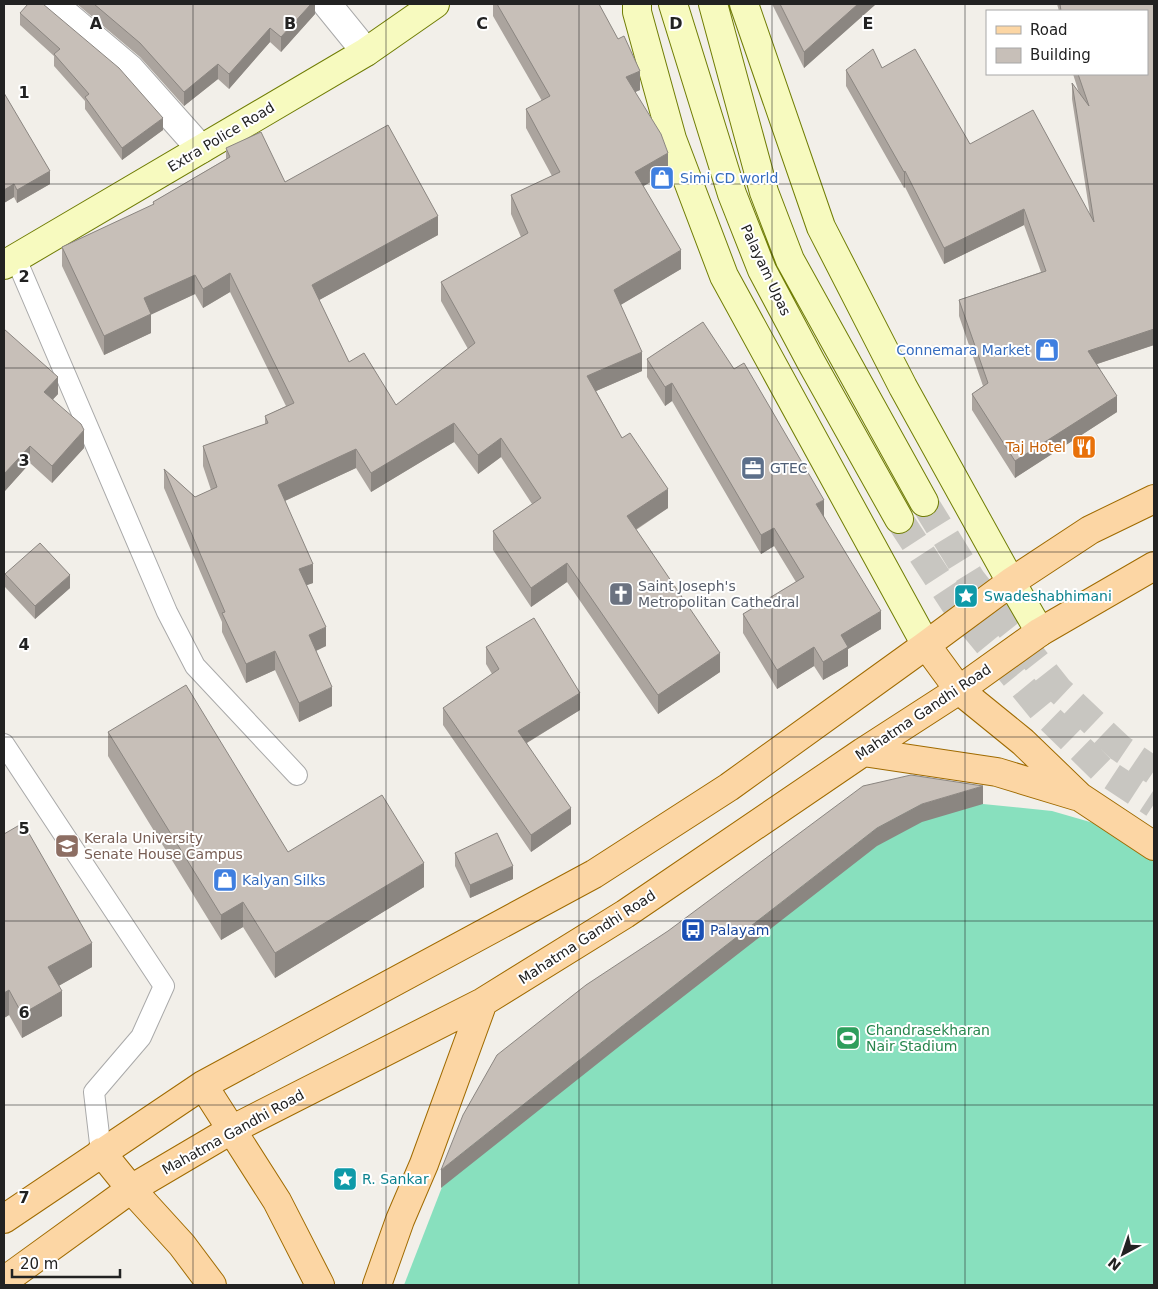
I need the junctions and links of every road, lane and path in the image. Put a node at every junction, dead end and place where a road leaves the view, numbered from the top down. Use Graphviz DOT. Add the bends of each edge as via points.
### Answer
graph roads {
  1 [pos="53,4"];
  2 [pos="327,4"];
  3 [pos="435,4"];
  4 [pos="637,4"];
  5 [pos="673,4"];
  6 [pos="713,4"];
  7 [pos="744,4"];
  8 [pos="366,52"];
  9 [pos="201,149"];
  10 [pos="10,262"];
  11 [pos="1154,499"];
  12 [pos="924,502"];
  13 [pos="899,519"];
  14 [pos="1154,566"];
  15 [pos="1010,582"];
  16 [pos="1040,632"];
  17 [pos="926,645"];
  18 [pos="959,690"];
  19 [pos="4,744"];
  20 [pos="862,752"];
  21 [pos="297,776"];
  22 [pos="1080,797"];
  23 [pos="1154,846"];
  24 [pos="483,1002"];
  25 [pos="203,1085"];
  26 [pos="231,1130"];
  27 [pos="101,1152"];
  28 [pos="131,1189"];
  29 [pos="4,1219"];
  30 [pos="4,1281"];
  31 [pos="212,1285"];
  32 [pos="320,1285"];
  33 [pos="377,1285"];
  1 -- 9 [label="street" via="130,69"];
  2 -- 8 [label="street"];
  3 -- 8 [label="main road, Extra Police Road"];
  4 -- 17 [label="main road" via="672,139 724,276"];
  5 -- 13 [label="main road, Palayam Upas" via="732,194 762,270"];
  6 -- 12 [label="main road, Palayam Upas" via="764,192 790,260"];
  7 -- 15 [label="main road" via="821,227 903,387"];
  8 -- 9 [label="main road, Extra Police Road"];
  9 -- 10 [label="main road, Extra Police Road"];
  10 -- 21 [label="lane" via="167,612 195,666"];
  11 -- 15 [label="main road" via="1090,530"];
  14 -- 16 [label="main road, Mahatma Gandhi Road"];
  15 -- 16 [label="main road"];
  15 -- 17 [label="main road"];
  16 -- 18 [label="main road, Mahatma Gandhi Road"];
  17 -- 18 [label="main road"];
  17 -- 25 [label="main road" via="729,787 594,874"];
  18 -- 20 [label="main road, Mahatma Gandhi Road"];
  18 -- 22 [label="main road" via="1023,742"];
  19 -- 27 [label="lane" via="164,986 141,1036 94,1092"];
  20 -- 22 [label="main road" via="996,772"];
  20 -- 24 [label="main road, Mahatma Gandhi Road" via="625,914"];
  22 -- 23 [label="main road"];
  24 -- 26 [label="main road, Mahatma Gandhi Road"];
  24 -- 33 [label="main road"];
  25 -- 26 [label="main road"];
  25 -- 27 [label="main road"];
  26 -- 28 [label="main road, Mahatma Gandhi Road"];
  26 -- 32 [label="main road" via="277,1201"];
  27 -- 28 [label="main road"];
  27 -- 29 [label="main road"];
  28 -- 30 [label="main road, Mahatma Gandhi Road"];
  28 -- 31 [label="main road" via="182,1245"];
}
